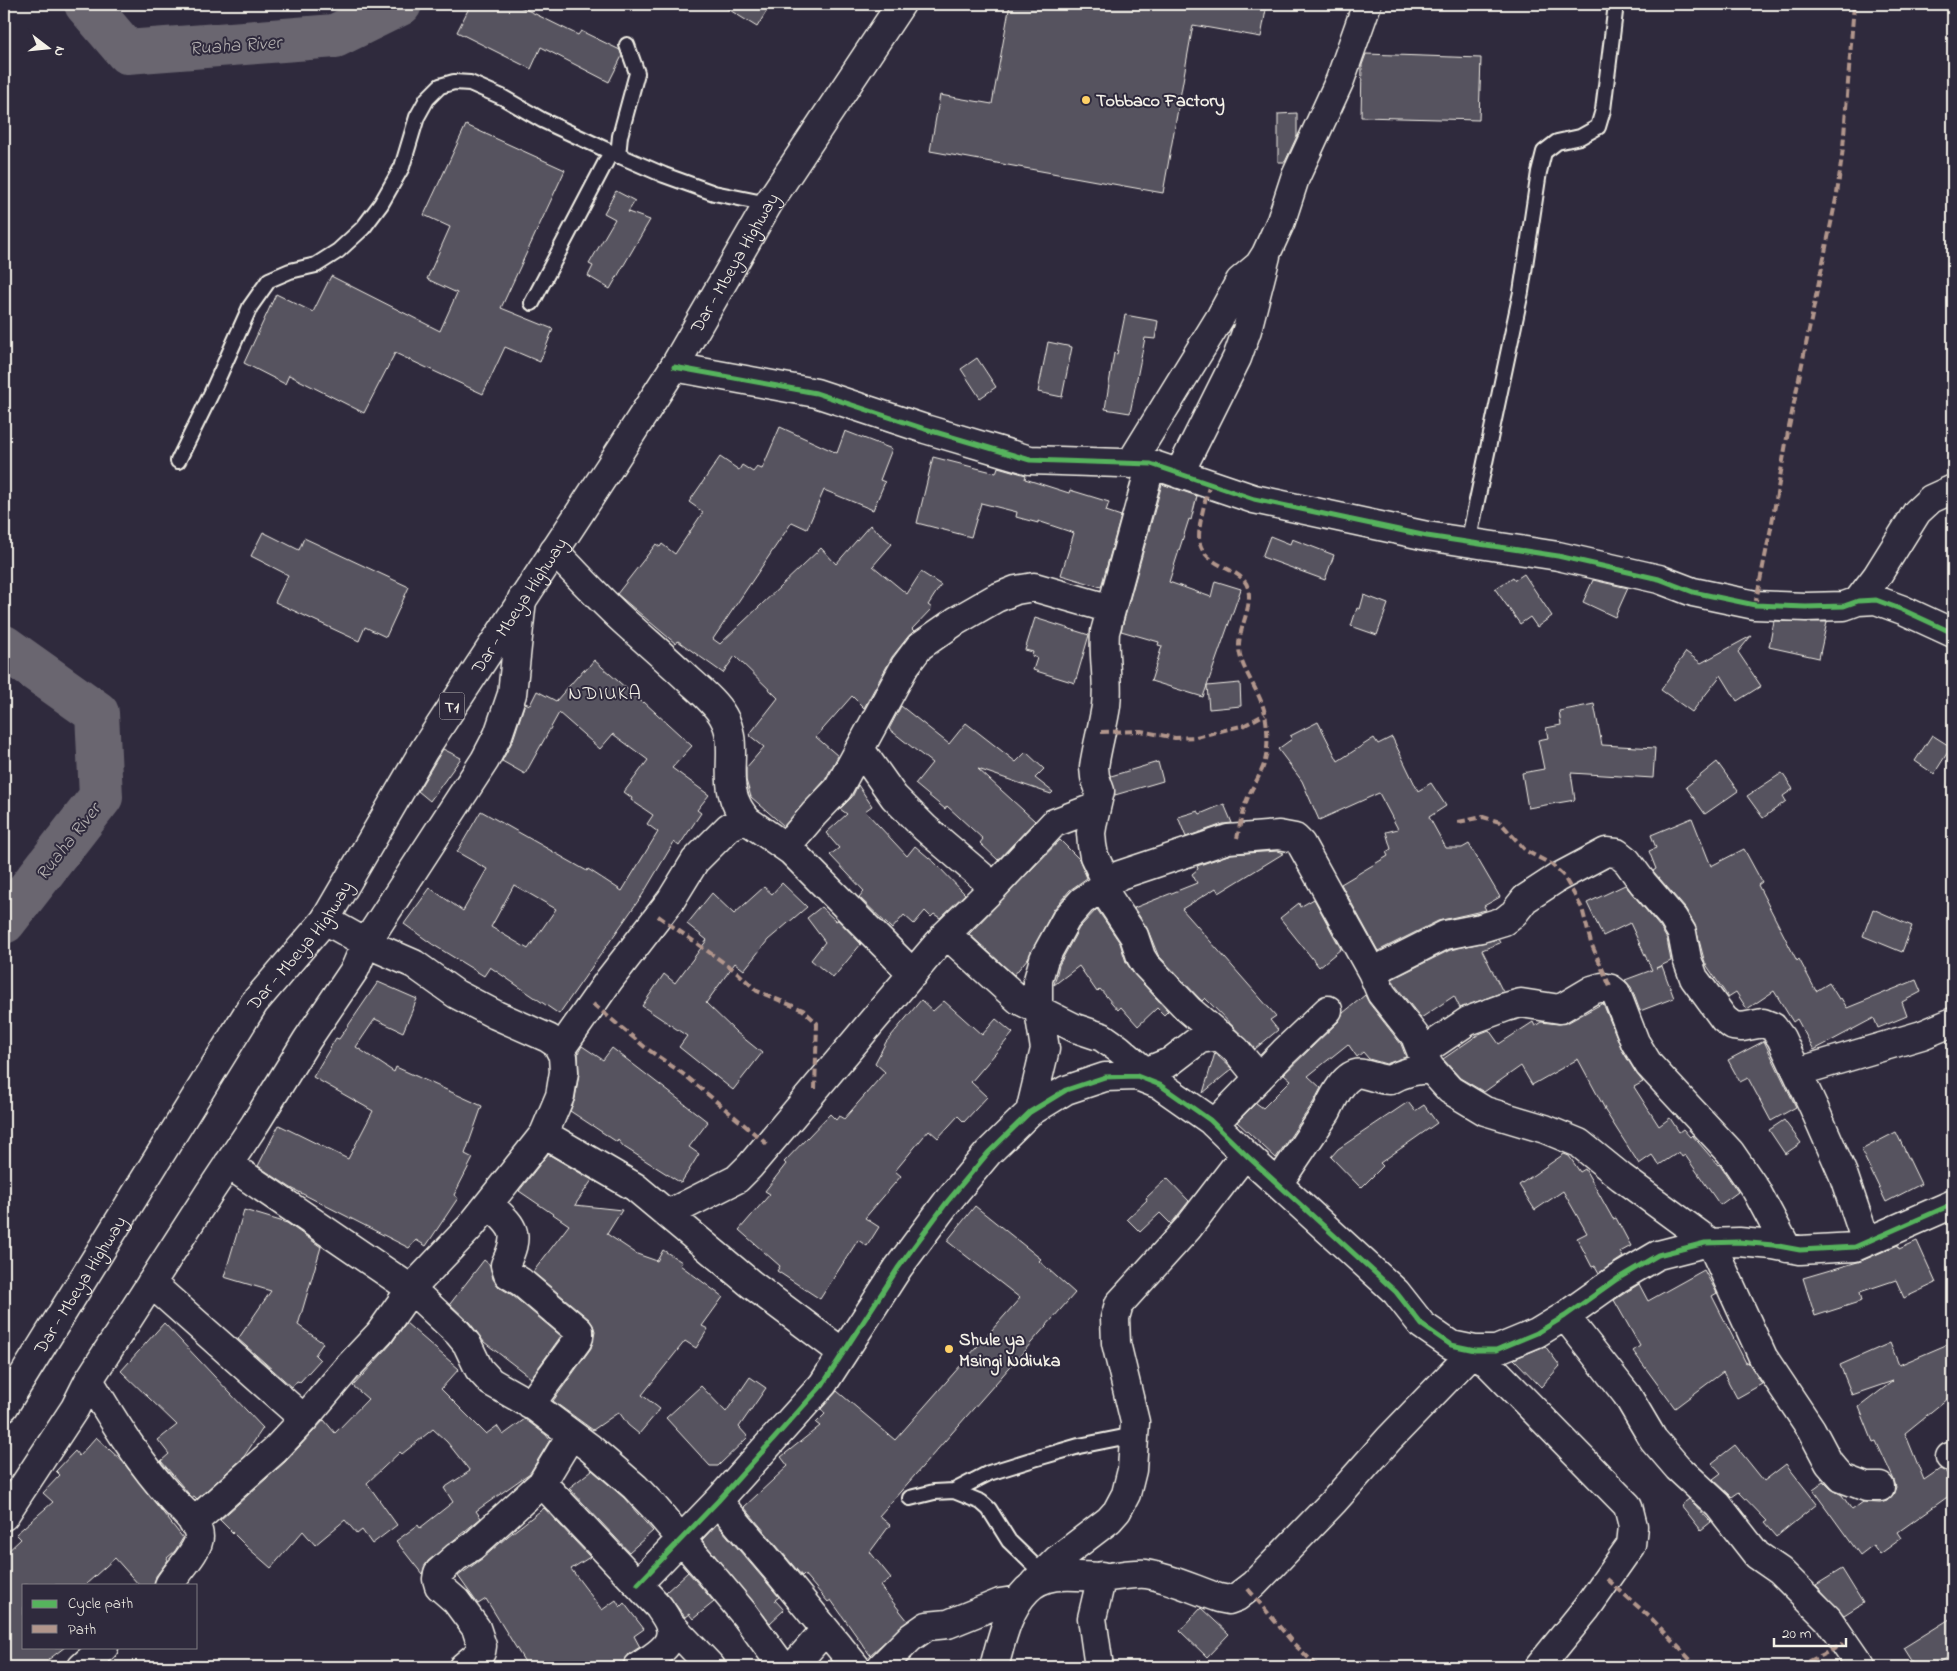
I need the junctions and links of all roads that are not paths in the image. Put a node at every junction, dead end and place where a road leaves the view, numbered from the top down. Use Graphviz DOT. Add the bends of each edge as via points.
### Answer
graph roads {
  1 [pos="901,4"];
  2 [pos="1367,4"];
  3 [pos="1616,4"];
  4 [pos="627,45"];
  5 [pos="614,154"];
  6 [pos="768,204"];
  7 [pos="1266,254"];
  8 [pos="532,303"];
  9 [pos="674,367"];
  10 [pos="178,461"];
  11 [pos="1140,464"];
  12 [pos="1178,474"];
  13 [pos="1953,489"];
  14 [pos="1468,542"];
  15 [pos="554,551"];
  16 [pos="522,599"];
  17 [pos="1858,601"];
  18 [pos="1111,608"];
  19 [pos="1953,633"];
  20 [pos="860,749"];
  21 [pos="1096,806"];
  22 [pos="748,821"];
  23 [pos="1054,823"];
  24 [pos="1092,845"];
  25 [pos="786,848"];
  26 [pos="1105,886"];
  27 [pos="994,887"];
  28 [pos="325,920"];
  29 [pos="946,934"];
  30 [pos="366,943"];
  31 [pos="1372,972"];
  32 [pos="913,974"];
  33 [pos="1328,1010"];
  34 [pos="1040,1011"];
  35 [pos="1953,1022"];
  36 [pos="1221,1036"];
  37 [pos="560,1050"];
  38 [pos="1426,1060"];
  39 [pos="1797,1072"];
  40 [pos="1152,1078"];
  41 [pos="1259,1078"];
  42 [pos="1030,1112"];
  43 [pos="1214,1124"];
  44 [pos="544,1134"];
  45 [pos="1245,1154"];
  46 [pos="228,1164"];
  47 [pos="1278,1184"];
  48 [pos="489,1204"];
  49 [pos="1953,1204"];
  50 [pos="668,1214"];
  51 [pos="1711,1242"];
  52 [pos="1866,1242"];
  53 [pos="1787,1248"];
  54 [pos="151,1283"];
  55 [pos="411,1289"];
  56 [pos="1565,1316"];
  57 [pos="1475,1350"];
  58 [pos="842,1353"];
  59 [pos="89,1380"];
  60 [pos="530,1405"];
  61 [pos="4,1407"];
  62 [pos="304,1419"];
  63 [pos="1134,1434"];
  64 [pos="572,1435"];
  65 [pos="542,1483"];
  66 [pos="1880,1487"];
  67 [pos="954,1491"];
  68 [pos="910,1498"];
  69 [pos="718,1501"];
  70 [pos="4,1516"];
  71 [pos="193,1523"];
  72 [pos="680,1538"];
  73 [pos="1102,1576"];
  74 [pos="170,1584"];
  75 [pos="638,1584"];
  76 [pos="1030,1588"];
  77 [pos="670,1624"];
  78 [pos="825,1630"];
  79 [pos="103,1648"];
  80 [pos="82,1667"];
  81 [pos="463,1667"];
  82 [pos="638,1667"];
  83 [pos="711,1667"];
  84 [pos="783,1667"];
  85 [pos="793,1667"];
  86 [pos="856,1667"];
  87 [pos="881,1667"];
  88 [pos="994,1667"];
  89 [pos="1099,1667"];
  90 [pos="1539,1667"];
  91 [pos="1861,1667"];
  1 -- 6 [label="main road, Dar - Mbeya Highway / T1"];
  2 -- 7 [label="main road" via="1340,80 1295,178"];
  3 -- 14 [label="lane" via="1598,127 1580,137 1557,142 1544,152 1519,301"];
  4 -- 5 [label="lane" via="637,73"];
  5 -- 6 [label="lane" via="714,194"];
  5 -- 8 [label="lane"];
  5 -- 10 [label="lane" via="470,83 454,82 440,86 426,99 402,167 363,228 338,251 316,265 269,280 255,300"];
  6 -- 9 [label="main road, Dar - Mbeya Highway / T1"];
  7 -- 11 [label="main road" via="1260,265 1240,281"];
  7 -- 12 [label="main road" via="1237,358"];
  9 -- 11 [label="main road" via="816,393 1030,460"];
  9 -- 15 [label="main road, Dar - Mbeya Highway / T1"];
  11 -- 12 [label="main road"];
  11 -- 18 [label="main road"];
  12 -- 14 [label="main road" via="1254,500"];
  13 -- 17 [label="main road" via="1931,499 1917,512"];
  14 -- 17 [label="main road" via="1558,556 1755,605 1844,606"];
  15 -- 16 [label="main road, Dar - Mbeya Highway / T1"];
  15 -- 22 [label="main road" via="722,714 730,739 732,797 738,811"];
  16 -- 28 [label="main road, Dar - Mbeya Highway / T1" via="424,750"];
  16 -- 30 [label="main road" via="512,694 498,735 470,784"];
  17 -- 19 [label="main road" via="1876,600"];
  18 -- 20 [label="main road" via="1034,587 1016,590 988,603 920,646 905,666"];
  18 -- 21 [label="main road" via="1104,647 1106,706 1094,767 1100,791"];
  20 -- 25 [label="main road" via="838,789"];
  20 -- 27 [label="main road" via="894,797"];
  21 -- 23 [label="main road"];
  21 -- 24 [label="main road"];
  22 -- 25 [label="main road"];
  22 -- 37 [label="main road" via="741,820 729,826 695,861 671,900"];
  23 -- 24 [label="main road" via="1080,833"];
  23 -- 27 [label="main road"];
  24 -- 26 [label="main road"];
  25 -- 32 [label="main road"];
  26 -- 31 [label="main road" via="1120,875 1228,839 1279,835 1295,838"];
  26 -- 34 [label="main road" via="1082,901 1066,920 1044,959 1038,980"];
  26 -- 36 [label="main road" via="1134,936 1146,965 1189,1010"];
  27 -- 29 [label="main road"];
  28 -- 30 [label="main road"];
  28 -- 61 [label="main road, Dar - Mbeya Highway / T1" via="254,1003"];
  29 -- 32 [label="main road"];
  29 -- 34 [label="main road" via="1019,1000"];
  30 -- 37 [label="main road" via="414,964 456,994 548,1038"];
  30 -- 46 [label="main road" via="355,969"];
  31 -- 38 [label="main road" via="1380,993 1415,1036"];
  31 -- 39 [label="main road" via="1445,935 1504,921 1525,899 1557,878 1606,852 1617,853 1673,918 1682,933 1694,978 1724,1019 1733,1026 1763,1024 1773,1027"];
  32 -- 50 [label="main road" via="737,1179"];
  33 -- 41 [label="main road"];
  34 -- 40 [label="main road" via="1102,1037"];
  34 -- 42 [label="main road" via="1045,1049"];
  35 -- 39 [label="main road" via="1922,1035"];
  36 -- 40 [label="main road" via="1200,1039"];
  36 -- 41 [label="main road"];
  37 -- 44 [label="main road" via="564,1056 560,1096"];
  38 -- 47 [label="main road" via="1390,1080 1362,1073 1348,1078"];
  38 -- 51 [label="main road" via="1450,1090 1485,1112 1545,1129 1579,1143"];
  38 -- 53 [label="main road" via="1468,1021 1521,1003 1560,1009 1592,990 1611,989 1620,1000 1635,1042 1649,1065 1730,1152 1756,1190"];
  39 -- 52 [label="main road" via="1843,1174"];
  40 -- 42 [label="main road" via="1105,1077 1066,1090"];
  40 -- 43 [label="main road"];
  41 -- 43 [label="main road"];
  42 -- 58 [label="main road" via="988,1153 947,1202 898,1268"];
  43 -- 45 [label="main road"];
  44 -- 48 [label="main road"];
  44 -- 50 [label="main road" via="635,1187"];
  45 -- 47 [label="main road"];
  45 -- 63 [label="main road" via="1188,1228 1119,1304 1115,1318 1116,1342 1135,1422"];
  46 -- 54 [label="main road"];
  46 -- 55 [label="main road"];
  47 -- 57 [label="main road" via="1396,1292 1422,1325 1451,1345"];
  48 -- 55 [label="main road"];
  48 -- 60 [label="main road" via="514,1232 513,1247 505,1265 508,1274 578,1331 577,1342"];
  49 -- 52 [label="main road"];
  50 -- 58 [label="main road" via="751,1284"];
  51 -- 53 [label="main road"];
  51 -- 56 [label="main road" via="1658,1255 1617,1278"];
  51 -- 66 [label="main road" via="1763,1357 1811,1429 1829,1463 1842,1478 1866,1487"];
  52 -- 53 [label="main road" via="1835,1249"];
  54 -- 59 [label="main road"];
  54 -- 62 [label="main road"];
  55 -- 60 [label="main road" via="458,1333 479,1370 491,1382"];
  55 -- 62 [label="main road" via="380,1333"];
  56 -- 57 [label="main road" via="1537,1333 1496,1350"];
  56 -- 91 [label="main road" via="1627,1395 1653,1438 1678,1468 1718,1505 1757,1555 1780,1571 1828,1619"];
  57 -- 73 [label="main road" via="1334,1501 1254,1584 1237,1597 1229,1600 1219,1598 1145,1574"];
  57 -- 90 [label="main road" via="1628,1506 1633,1526 1631,1545 1586,1609"];
  58 -- 69 [label="main road" via="823,1384"];
  59 -- 70 [label="main road" via="75,1408"];
  59 -- 71 [label="main road" via="152,1478"];
  60 -- 64 [label="main road"];
  62 -- 71 [label="main road" via="275,1450"];
  63 -- 67 [label="lane" via="1079,1446 989,1473"];
  63 -- 76 [label="main road" via="1132,1470 1126,1494 1117,1511"];
  64 -- 65 [label="main road"];
  64 -- 72 [label="main road" via="635,1488"];
  65 -- 75 [label="main road"];
  65 -- 81 [label="main road" via="438,1574 440,1586 476,1628 482,1646 480,1652"];
  67 -- 68 [label="lane"];
  67 -- 76 [label="lane" via="981,1502 989,1509 1009,1541"];
  69 -- 72 [label="main road"];
  69 -- 78 [label="main road"];
  71 -- 74 [label="main road" via="199,1534 197,1549"];
  72 -- 75 [label="main road"];
  72 -- 84 [label="main road" via="745,1615"];
  73 -- 76 [label="main road" via="1050,1576"];
  73 -- 89 [label="main road" via="1092,1618"];
  75 -- 77 [label="main road"];
  76 -- 87 [label="main road" via="948,1624 927,1626"];
  76 -- 88 [label="main road" via="1006,1625"];
  77 -- 82 [label="main road" via="671,1635 665,1648"];
  77 -- 83 [label="main road"];
  78 -- 85 [label="main road"];
  78 -- 86 [label="main road"];
  79 -- 80 [label="main road"];
}
